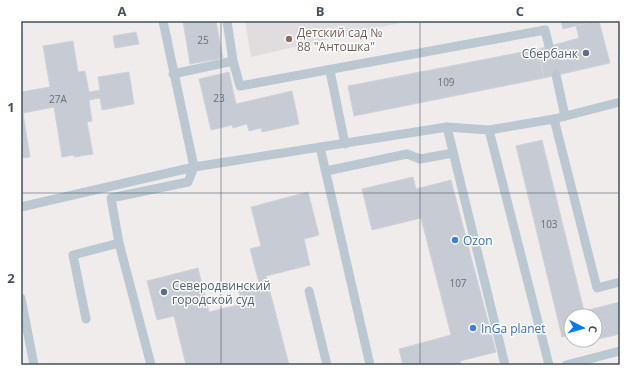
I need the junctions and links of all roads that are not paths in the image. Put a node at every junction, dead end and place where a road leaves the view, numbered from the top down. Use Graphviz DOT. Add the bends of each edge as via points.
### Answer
graph roads {
  1 [pos="163,21"];
  2 [pos="227,21"];
  3 [pos="544,25"];
  4 [pos="549,46"];
  5 [pos="233,61"];
  6 [pos="330,71"];
  7 [pos="173,74"];
  8 [pos="556,75"];
  9 [pos="620,102"];
  10 [pos="565,116"];
  11 [pos="554,119"];
  12 [pos="446,127"];
  13 [pos="489,130"];
  14 [pos="345,144"];
  15 [pos="320,147"];
  16 [pos="453,153"];
  17 [pos="194,167"];
  18 [pos="326,171"];
  19 [pos="21,207"];
  20 [pos="119,243"];
  21 [pos="620,282"];
  22 [pos="309,291"];
  23 [pos="21,298"];
  24 [pos="86,319"];
  25 [pos="620,350"];
  26 [pos="34,365"];
  27 [pos="150,365"];
  28 [pos="327,365"];
  29 [pos="370,365"];
  30 [pos="506,365"];
  31 [pos="549,365"];
  32 [pos="566,365"];
  1 -- 7 [label="lane"];
  2 -- 5 [label="lane"];
  3 -- 4 [label="lane"];
  3 -- 6 [label="lane"];
  5 -- 6 [label="lane" via="240,86"];
  5 -- 7 [label="lane"];
  6 -- 14 [label="lane"];
  7 -- 17 [label="lane"];
  8 -- 10 [label="lane"];
  9 -- 10 [label="lane"];
  10 -- 11 [label="lane"];
  11 -- 13 [label="lane"];
  11 -- 21 [label="lane" via="597,288"];
  12 -- 13 [label="lane"];
  12 -- 14 [label="lane"];
  12 -- 16 [label="lane"];
  13 -- 31 [label="lane"];
  14 -- 15 [label="lane"];
  15 -- 17 [label="lane"];
  15 -- 18 [label="lane"];
  16 -- 18 [label="lane" via="420,159 407,154"];
  16 -- 30 [label="lane"];
  17 -- 19 [label="lane"];
  17 -- 20 [label="lane" via="188,182 111,198"];
  18 -- 29 [label="lane"];
  20 -- 24 [label="lane" via="73,255"];
  20 -- 27 [label="lane"];
  22 -- 28 [label="lane"];
  23 -- 26 [label="lane"];
  25 -- 32 [label="lane"];
}
